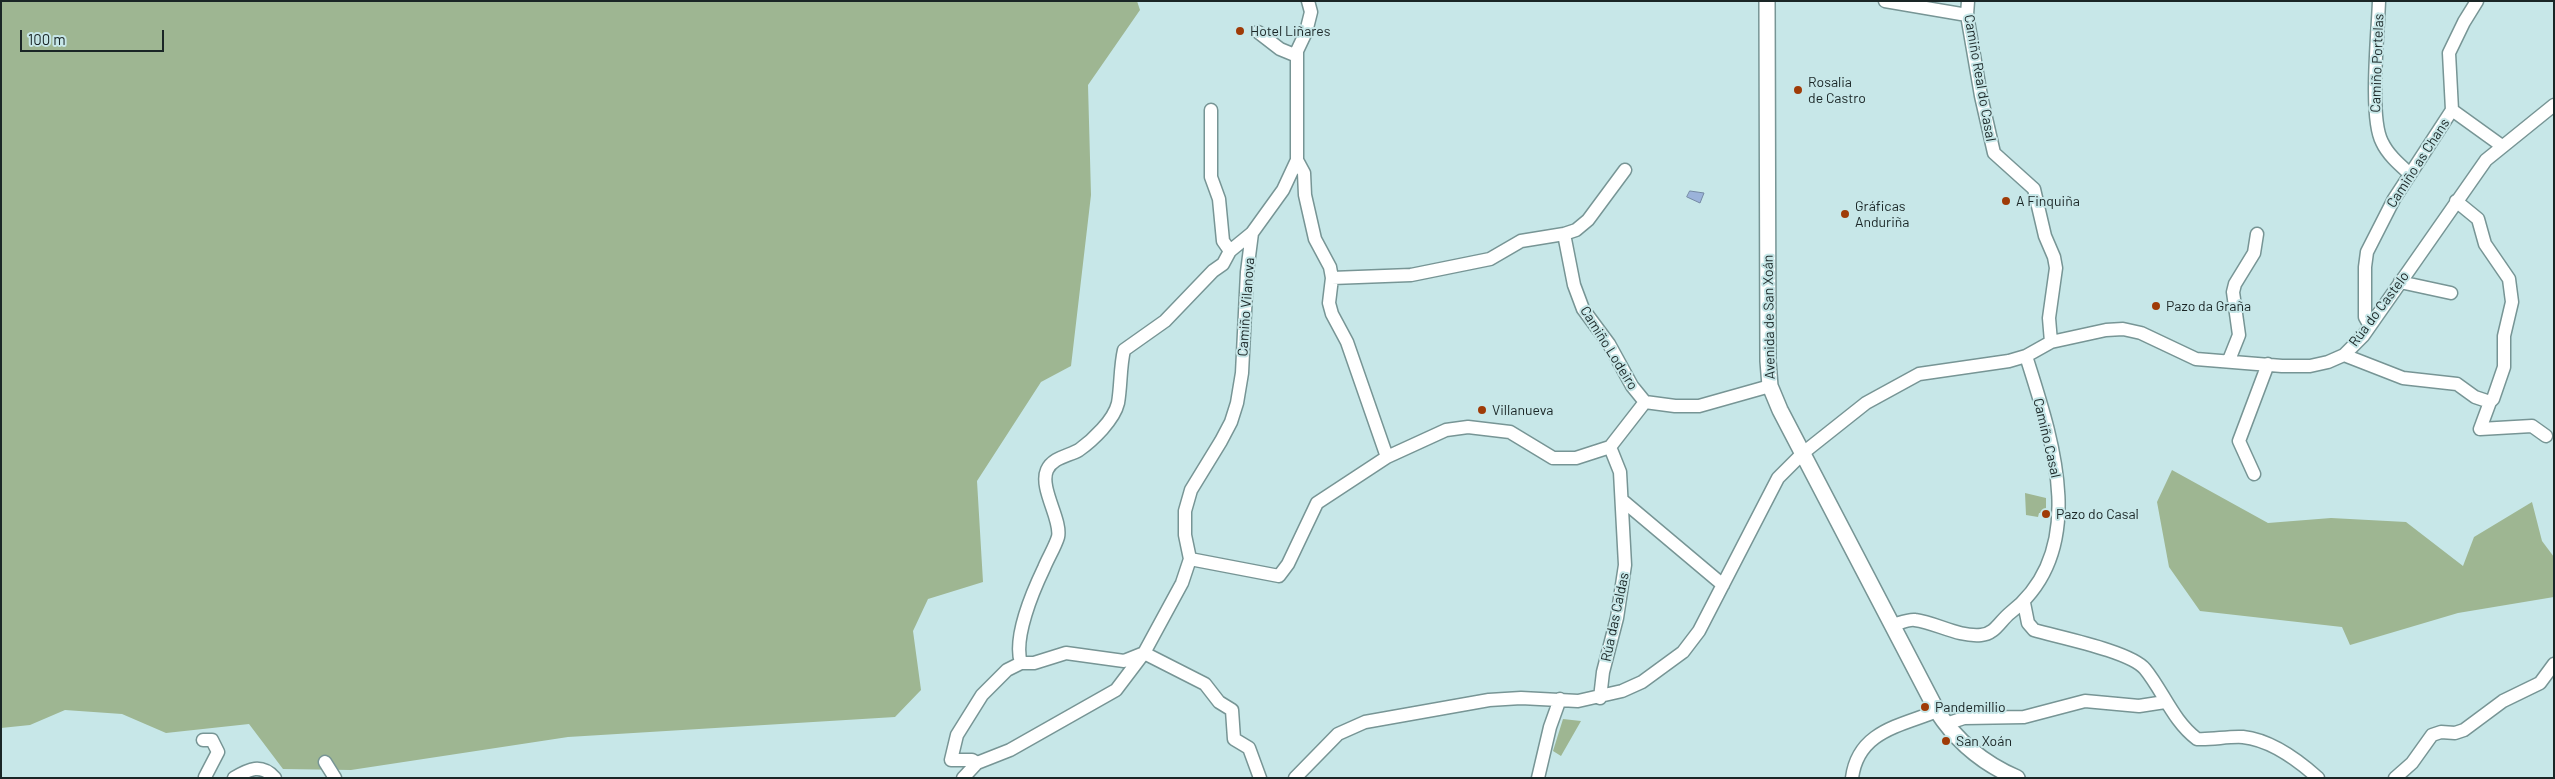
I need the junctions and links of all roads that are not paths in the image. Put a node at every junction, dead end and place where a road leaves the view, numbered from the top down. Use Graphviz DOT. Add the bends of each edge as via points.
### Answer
graph roads {
  1 [pos="1308,1"];
  2 [pos="1766,1"];
  3 [pos="1885,1"];
  4 [pos="1968,1"];
  5 [pos="2379,1"];
  6 [pos="2477,1"];
  7 [pos="1967,15"];
  8 [pos="1258,32"];
  9 [pos="1297,56"];
  10 [pos="2554,105"];
  11 [pos="1211,110"];
  12 [pos="2452,110"];
  13 [pos="2502,146"];
  14 [pos="1297,160"];
  15 [pos="1625,170"];
  16 [pos="2410,174"];
  17 [pos="2456,201"];
  18 [pos="1252,233"];
  19 [pos="1564,234"];
  20 [pos="2257,234"];
  21 [pos="1230,251"];
  22 [pos="1332,278"];
  23 [pos="2400,282"];
  24 [pos="2451,293"];
  25 [pos="2370,326"];
  26 [pos="2051,342"];
  27 [pos="2344,355"];
  28 [pos="2026,356"];
  29 [pos="2229,360"];
  30 [pos="2268,364"];
  31 [pos="1770,386"];
  32 [pos="1645,402"];
  33 [pos="2490,402"];
  34 [pos="2546,436"];
  35 [pos="1610,448"];
  36 [pos="1802,453"];
  37 [pos="1387,457"];
  38 [pos="2254,474"];
  39 [pos="1622,500"];
  40 [pos="1190,559"];
  41 [pos="1723,585"];
  42 [pos="2024,603"];
  43 [pos="1893,625"];
  44 [pos="1144,653"];
  45 [pos="1021,663"];
  46 [pos="2554,664"];
  47 [pos="1600,698"];
  48 [pos="1560,699"];
  49 [pos="2165,702"];
  50 [pos="1941,718"];
  51 [pos="204,740"];
  52 [pos="325,762"];
  53 [pos="977,763"];
  54 [pos="204,777"];
  55 [pos="234,778"];
  56 [pos="275,778"];
  57 [pos="335,778"];
  58 [pos="962,778"];
  59 [pos="1260,778"];
  60 [pos="1295,778"];
  61 [pos="1538,778"];
  62 [pos="1852,778"];
  63 [pos="2017,778"];
  64 [pos="2318,778"];
  65 [pos="2395,778"];
  1 -- 9 [label="street" via="1311,12"];
  2 -- 31 [label="main road, Avenida de San Xoán"];
  3 -- 7 [label="street"];
  4 -- 7 [label="street, Camiño Real do Casal"];
  5 -- 16 [label="street, Camiño Portelas" via="2376,123 2382,142"];
  6 -- 12 [label="street, Camiño as Chans" via="2449,53"];
  7 -- 26 [label="street, Camiño Real do Casal" via="1980,96 1994,153 2034,189 2045,236 2054,258 2056,268 2049,318"];
  8 -- 9 [label="street" via="1280,49"];
  9 -- 14 [label="street, Camiño Vilanova"];
  10 -- 13 [label="street, Rúa do Castelo"];
  11 -- 21 [label="street" via="1212,177 1219,199 1223,241"];
  12 -- 13 [label="street"];
  12 -- 16 [label="street, Camiño as Chans"];
  13 -- 17 [label="street, Rúa do Castelo" via="2486,160"];
  14 -- 18 [label="street, Camiño Vilanova" via="1283,190"];
  14 -- 22 [label="street" via="1304,173 1314,239"];
  15 -- 19 [label="street" via="1588,220 1576,230"];
  16 -- 25 [label="street, Camiño as Chans" via="2367,252 2366,317"];
  17 -- 23 [label="street, Rúa do Castelo"];
  17 -- 33 [label="street" via="2478,218 2485,244 2509,278 2512,302 2504,336 2504,367"];
  18 -- 21 [label="street"];
  18 -- 40 [label="street, Camiño Vilanova" via="1237,403 1222,441 1191,490 1185,512"];
  19 -- 22 [label="street" via="1521,241 1490,259 1411,275"];
  19 -- 32 [label="street, Camiño Lodeiro" via="1574,285 1583,309"];
  20 -- 29 [label="street" via="2254,253 2233,292 2239,335"];
  21 -- 45 [label="street" via="1223,264 1165,321 1124,350 1118,404 1113,415 1079,450 1054,461 1047,470 1045,481 1059,535 1030,602 1018,652"];
  22 -- 37 [label="street" via="1329,303 1332,314 1347,342"];
  23 -- 24 [label="street"];
  23 -- 25 [label="street, Rúa do Castelo"];
  25 -- 27 [label="street, Rúa do Castelo"];
  26 -- 28 [label="street, Rúa do Castelo"];
  26 -- 29 [label="street, Rúa do Castelo" via="2123,329 2141,333 2196,359"];
  27 -- 30 [label="street, Rúa do Castelo" via="2310,366"];
  27 -- 33 [label="street" via="2403,378 2457,384 2475,397"];
  28 -- 36 [label="street, Rúa do Castelo" via="1919,374 1866,404"];
  28 -- 42 [label="street, Camiño Casal" via="2055,462 2059,505 2057,536 2048,564"];
  29 -- 30 [label="street, Rúa do Castelo"];
  30 -- 38 [label="street" via="2239,441"];
  31 -- 32 [label="street" via="1700,406"];
  31 -- 36 [label="main road, Avenida de San Xoán"];
  32 -- 35 [label="street"];
  33 -- 34 [label="street" via="2480,429 2532,426"];
  35 -- 37 [label="street" via="1576,458 1553,458 1510,432 1468,427 1446,430"];
  35 -- 39 [label="street, Rúa das Caldas" via="1620,472"];
  36 -- 41 [label="street, Rúa do Castelo" via="1778,478"];
  36 -- 43 [label="main road, Avenida de San Xoán"];
  37 -- 40 [label="street" via="1317,503 1279,576"];
  39 -- 41 [label="street"];
  39 -- 47 [label="street, Rúa das Caldas" via="1625,565"];
  40 -- 44 [label="street" via="1182,583"];
  41 -- 47 [label="street, Rúa do Castelo" via="1699,631 1683,652 1642,682"];
  42 -- 43 [label="street, Camiño Casal" via="1993,631 1981,635 1946,630 1914,619"];
  42 -- 49 [label="street" via="2028,623 2034,630 2126,657 2144,667"];
  43 -- 50 [label="main road, Avenida de San Xoán"];
  44 -- 45 [label="street" via="1124,660 1066,653 1034,663"];
  44 -- 53 [label="street" via="1116,690 1010,750"];
  44 -- 59 [label="street" via="1205,684 1219,702 1232,710 1234,739 1249,748"];
  45 -- 53 [label="street" via="994,681 957,735 951,760"];
  46 -- 65 [label="street" via="2540,684 2503,700 2464,730 2455,734 2441,732 2432,735 2412,763"];
  47 -- 48 [label="street, Rúa do Castelo"];
  48 -- 60 [label="street, Rúa do Castelo" via="1488,700 1365,722 1338,734"];
  48 -- 61 [label="street"];
  49 -- 50 [label="street" via="2139,706 2085,702 2024,717"];
  49 -- 64 [label="street" via="2196,739 2243,737 2259,741 2300,762"];
  50 -- 62 [label="street" via="1896,726 1870,741 1854,760"];
  50 -- 63 [label="main road, Avenida de San Xoán" via="1982,758"];
  51 -- 54 [label="street" via="212,740 218,752"];
  52 -- 57 [label="street"];
  53 -- 58 [label="street"];
  55 -- 56 [label="street" via="250,768 260,768"];
}
